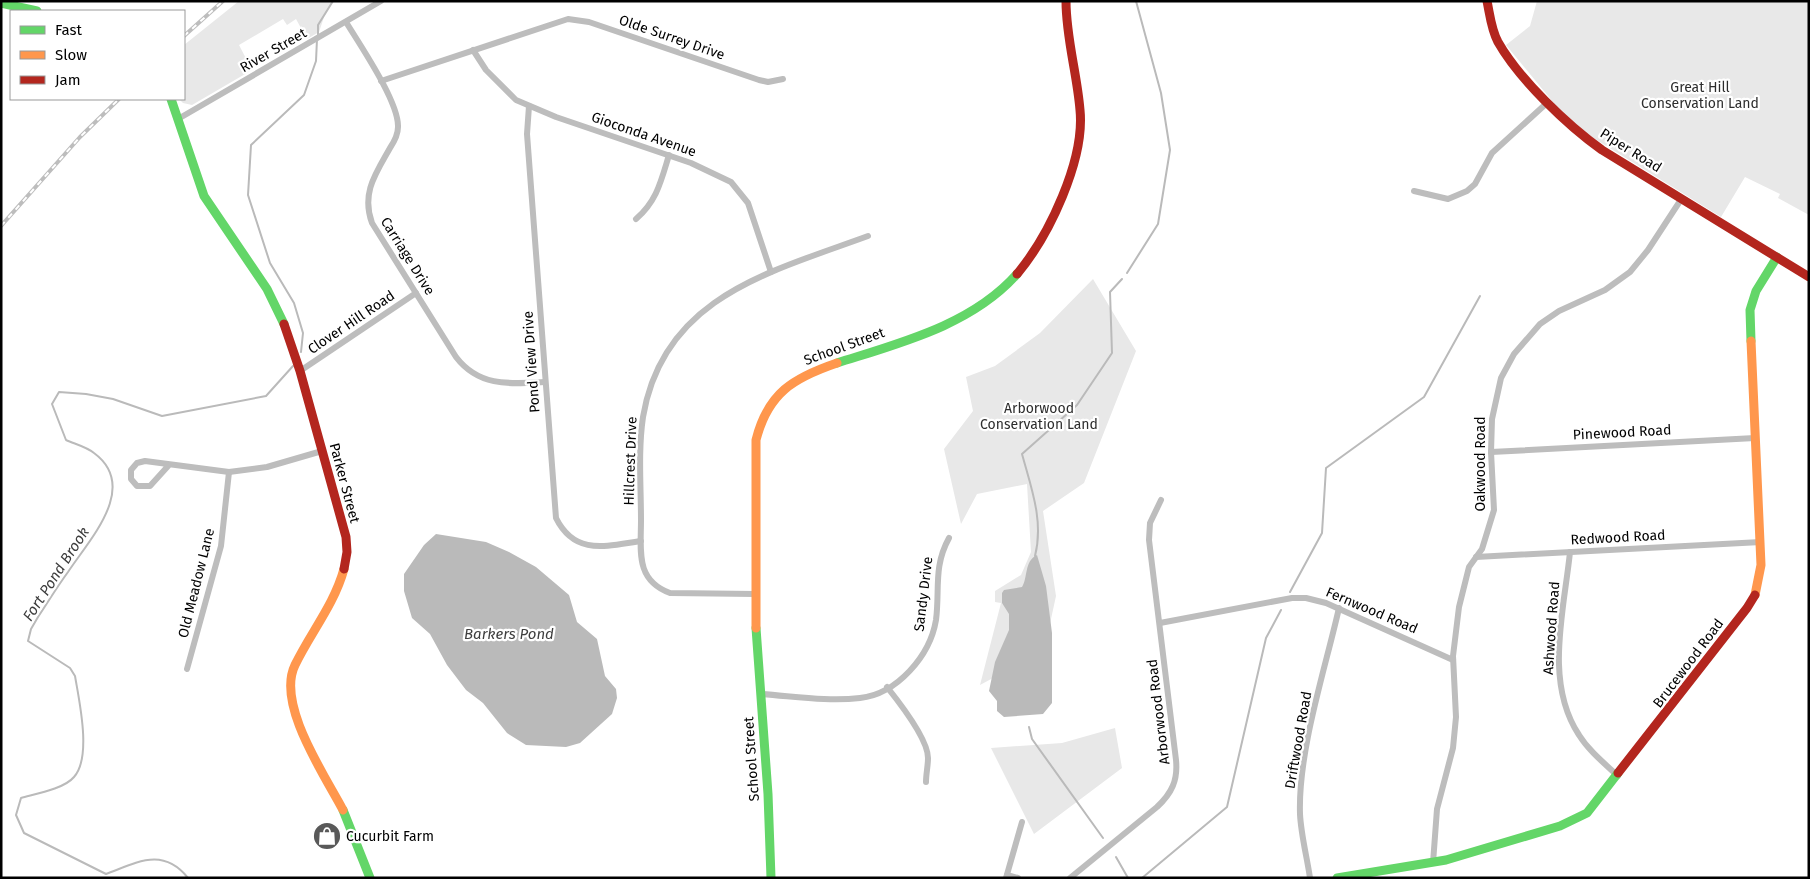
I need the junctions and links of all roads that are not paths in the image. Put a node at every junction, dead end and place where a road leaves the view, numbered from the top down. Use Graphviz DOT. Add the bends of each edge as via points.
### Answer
graph roads {
  1 [pos="381,1"];
  2 [pos="1066,1"];
  3 [pos="1487,1"];
  4 [pos="1,3"];
  5 [pos="32,10"];
  6 [pos="346,22"];
  7 [pos="473,50"];
  8 [pos="783,79"];
  9 [pos="382,81"];
  10 [pos="171,100"];
  11 [pos="1548,102"];
  12 [pos="529,106"];
  13 [pos="178,119"];
  14 [pos="669,155"];
  15 [pos="1414,191"];
  16 [pos="1682,198"];
  17 [pos="636,219"];
  18 [pos="868,236"];
  19 [pos="1777,257"];
  20 [pos="771,272"];
  21 [pos="1809,277"];
  22 [pos="416,293"];
  23 [pos="300,371"];
  24 [pos="545,382"];
  25 [pos="1756,438"];
  26 [pos="322,451"];
  27 [pos="1491,452"];
  28 [pos="169,465"];
  29 [pos="229,472"];
  30 [pos="1161,500"];
  31 [pos="949,538"];
  32 [pos="641,541"];
  33 [pos="1761,542"];
  34 [pos="1570,552"];
  35 [pos="1476,557"];
  36 [pos="755,594"];
  37 [pos="1339,608"];
  38 [pos="1160,623"];
  39 [pos="1454,660"];
  40 [pos="187,669"];
  41 [pos="887,687"];
  42 [pos="760,694"];
  43 [pos="1618,776"];
  44 [pos="926,782"];
  45 [pos="1022,822"];
  46 [pos="1433,863"];
  47 [pos="1007,876"];
  48 [pos="370,878"];
  49 [pos="771,878"];
  50 [pos="1018,878"];
  51 [pos="1070,878"];
  52 [pos="1310,878"];
  53 [pos="1337,878"];
  1 -- 6 [label="street, River Street"];
  2 -- 36 [label="street, School Street" via="1066,36 1078,94 1081,128 1074,165 1047,226 1012,279 975,309 932,329 806,374 772,401 760,420 756,440"];
  3 -- 11 [label="street, Piper Road" via="1498,42"];
  4 -- 5 [label="street"];
  6 -- 9 [label="street, Carriage Drive"];
  6 -- 13 [label="street, River Street"];
  7 -- 8 [label="street, Olde Surrey Drive" via="575,19 758,80"];
  7 -- 9 [label="street, Olde Surrey Drive"];
  7 -- 12 [label="street, Gioconda Avenue" via="505,91"];
  9 -- 22 [label="street, Carriage Drive" via="398,128 371,182 368,207 372,223"];
  10 -- 13 [label="street, Parker Street"];
  11 -- 15 [label="street" via="1492,153 1475,184 1467,191 1448,199"];
  11 -- 16 [label="street, Piper Road" via="1592,143"];
  12 -- 14 [label="street, Gioconda Avenue"];
  12 -- 24 [label="street, Pond View Drive" via="527,134"];
  13 -- 23 [label="street, Parker Street" via="204,196 267,289 282,318"];
  14 -- 17 [label="street" via="654,199"];
  14 -- 20 [label="street, Gioconda Avenue" via="716,173 736,186 752,212"];
  16 -- 19 [label="street, Piper Road"];
  16 -- 27 [label="street, Oakwood Road" via="1648,250 1625,277 1540,324 1514,354 1495,398"];
  18 -- 20 [label="street, Hillcrest Drive"];
  19 -- 21 [label="street, Piper Road"];
  19 -- 25 [label="street, Brucewood Road" via="1756,291 1750,310"];
  20 -- 32 [label="street, Hillcrest Drive" via="729,291 705,310 679,337 659,370 643,419"];
  22 -- 23 [label="street, Clover Hill Road"];
  22 -- 24 [label="street, Carriage Drive" via="456,356 472,373 498,384"];
  23 -- 26 [label="street, Parker Street"];
  24 -- 32 [label="street, Pond View Drive" via="554,510 560,525 570,538 584,545 606,546"];
  25 -- 27 [label="street, Pinewood Road"];
  25 -- 33 [label="street, Brucewood Road"];
  26 -- 29 [label="street" via="268,467"];
  26 -- 48 [label="street, Parker Street" via="346,536 347,555 338,587 296,663 290,692 296,714 343,812"];
  27 -- 35 [label="street, Oakwood Road" via="1494,510"];
  28 -- 28 [label="street" via="141,462 131,470 131,480 137,486 150,486"];
  28 -- 29 [label="street"];
  29 -- 40 [label="street, Old Meadow Lane" via="220,546"];
  30 -- 38 [label="street, Arborwood Road" via="1152,515 1149,532"];
  31 -- 41 [label="street, Sandy Drive" via="937,568 937,612 927,647 906,674"];
  32 -- 36 [label="street, Hillcrest Drive" via="642,564 646,574 660,589 677,594"];
  33 -- 34 [label="street, Redwood Road"];
  33 -- 43 [label="street, Brucewood Road" via="1760,575 1752,599"];
  34 -- 35 [label="street, Redwood Road"];
  34 -- 43 [label="street, Ashwood Road" via="1560,648 1561,689 1579,735"];
  35 -- 39 [label="street, Oakwood Road" via="1462,591 1454,637"];
  36 -- 42 [label="street, School Street"];
  37 -- 38 [label="street, Fernwood Road" via="1319,600 1299,598"];
  37 -- 39 [label="street, Fernwood Road"];
  37 -- 52 [label="street, Driftwood Road" via="1308,740 1301,790 1302,828"];
  38 -- 51 [label="street, Arborwood Road" via="1176,760 1173,788 1157,807"];
  39 -- 46 [label="street, Oakwood Road" via="1456,717 1453,748 1437,809"];
  41 -- 42 [label="street, Sandy Drive" via="861,698"];
  41 -- 44 [label="street" via="926,748"];
  42 -- 49 [label="street, School Street"];
  43 -- 46 [label="street, Brucewood Road" via="1593,808 1575,820"];
  45 -- 47 [label="street"];
  46 -- 53 [label="street, Brucewood Road"];
  47 -- 50 [label="street"];
}
